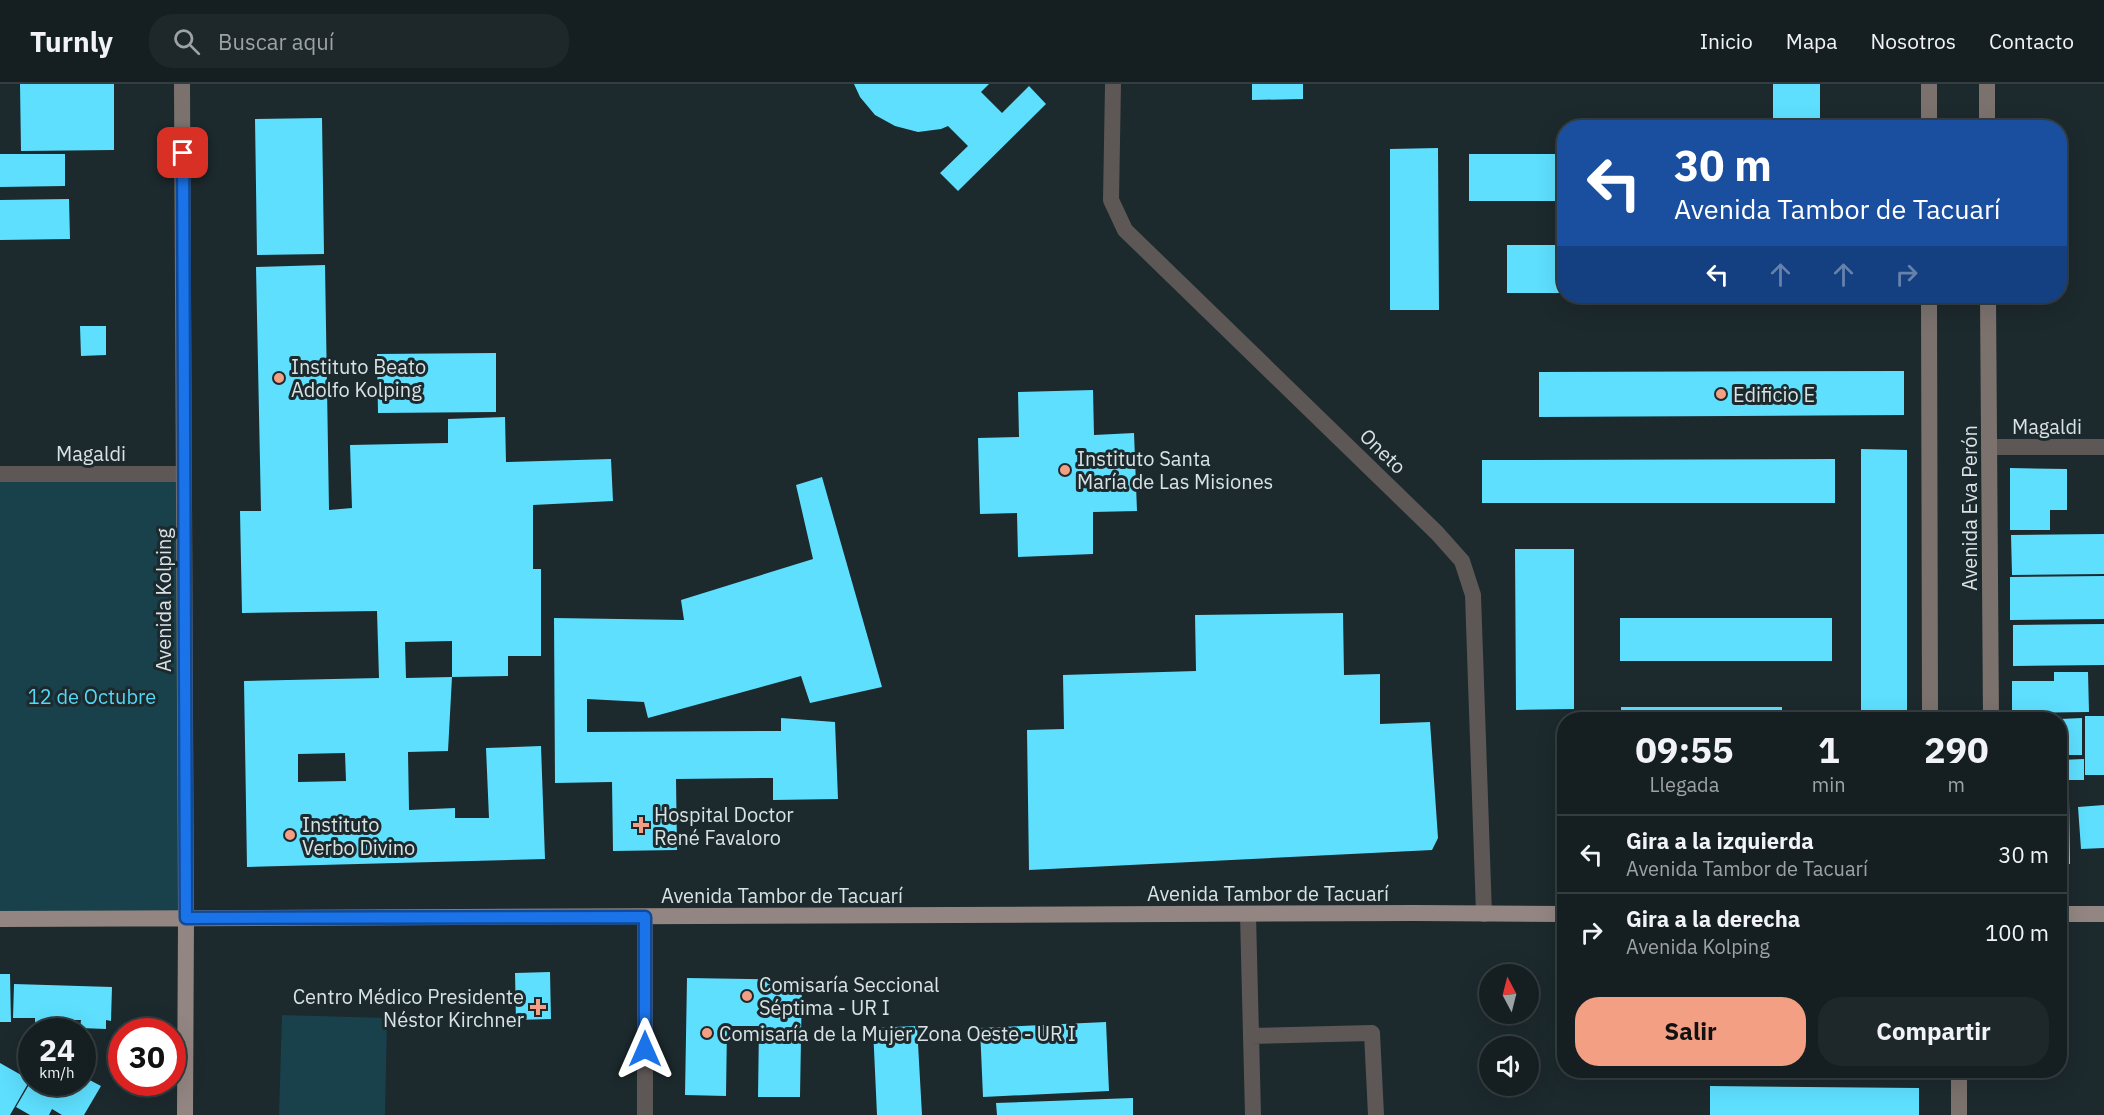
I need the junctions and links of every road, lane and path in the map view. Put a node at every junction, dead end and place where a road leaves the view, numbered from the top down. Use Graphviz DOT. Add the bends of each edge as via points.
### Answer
graph roads {
  1 [pos="182,84"];
  2 [pos="1113,84"];
  3 [pos="1929,84"];
  4 [pos="1987,84"];
  5 [pos="1929,120"];
  6 [pos="1987,120"];
  7 [pos="1929,303"];
  8 [pos="1988,303"];
  9 [pos="1989,447"];
  10 [pos="2104,447"];
  11 [pos="0,474"];
  12 [pos="183,474"];
  13 [pos="1930,712"];
  14 [pos="1991,712"];
  15 [pos="1484,914"];
  16 [pos="1557,914"];
  17 [pos="2067,914"];
  18 [pos="2104,914"];
  19 [pos="1248,915"];
  20 [pos="645,917"];
  21 [pos="186,918"];
  22 [pos="0,920"];
  23 [pos="1251,1036"];
  24 [pos="1959,1078"];
  25 [pos="184,1115"];
  26 [pos="645,1115"];
  27 [pos="1253,1115"];
  28 [pos="1376,1115"];
  29 [pos="1959,1115"];
  1 -- 12 [label="main road, Avenida Kolping"];
  2 -- 15 [label="street, Oneto" via="1112,200 1125,230 1462,561 1473,595"];
  3 -- 5 [label="main road"];
  4 -- 6 [label="main road"];
  7 -- 13 [label="main road, Avenida Eva Perón"];
  8 -- 9 [label="main road, Avenida Eva Perón"];
  9 -- 10 [label="street, Magaldi"];
  9 -- 14 [label="main road, Avenida Eva Perón"];
  11 -- 12 [label="street, Magaldi"];
  12 -- 21 [label="main road, Avenida Kolping"];
  15 -- 16 [label="main road, Avenida Tambor de Tacuarí"];
  15 -- 19 [label="main road, Avenida Tambor de Tacuarí"];
  17 -- 18 [label="main road"];
  19 -- 20 [label="main road, Avenida Tambor de Tacuarí"];
  19 -- 23 [label="street"];
  20 -- 21 [label="main road, Avenida Tambor de Tacuarí"];
  20 -- 26 [label="street"];
  21 -- 22 [label="main road, Avenida Tambor de Tacuarí"];
  21 -- 25 [label="main road, Avenida Kolping"];
  23 -- 27 [label="street"];
  23 -- 28 [label="street" via="1372,1033"];
  24 -- 29 [label="main road"];
}
